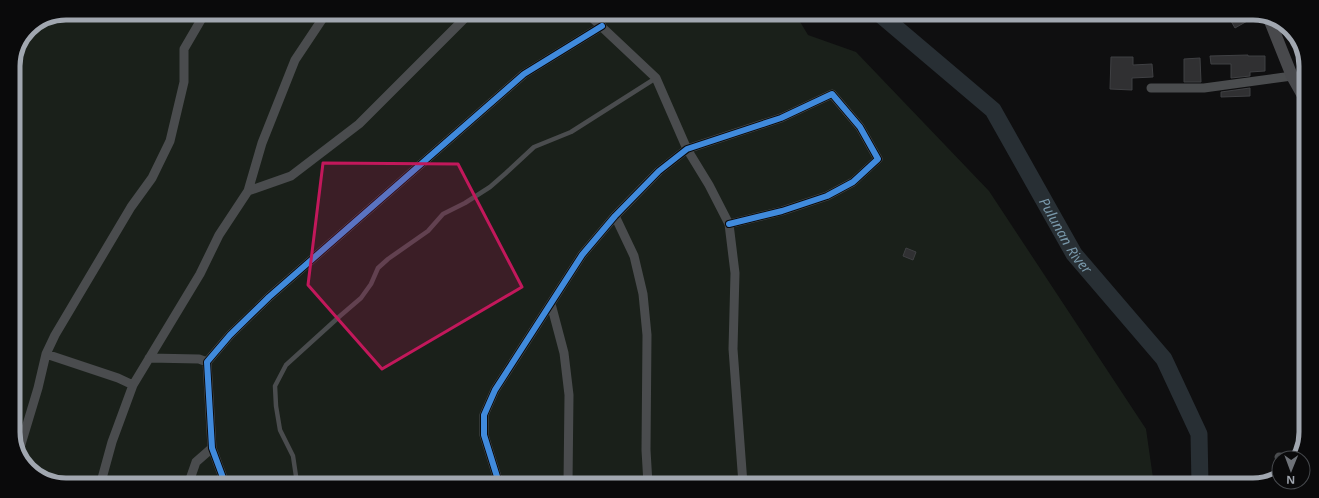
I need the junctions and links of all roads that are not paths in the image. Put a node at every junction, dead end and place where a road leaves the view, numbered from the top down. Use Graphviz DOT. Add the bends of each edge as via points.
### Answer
graph roads {
  1 [pos="201,20"];
  2 [pos="322,20"];
  3 [pos="464,20"];
  4 [pos="595,20"];
  5 [pos="602,26"];
  6 [pos="1277,27"];
  7 [pos="1292,76"];
  8 [pos="656,78"];
  9 [pos="1151,88"];
  10 [pos="1299,88"];
  11 [pos="687,149"];
  12 [pos="248,191"];
  13 [pos="615,216"];
  14 [pos="729,224"];
  15 [pos="551,304"];
  16 [pos="46,354"];
  17 [pos="149,358"];
  18 [pos="207,362"];
  19 [pos="133,385"];
  20 [pos="21,443"];
  21 [pos="212,448"];
  22 [pos="102,478"];
  23 [pos="190,478"];
  24 [pos="223,478"];
  25 [pos="296,478"];
  26 [pos="497,478"];
  27 [pos="568,478"];
  28 [pos="648,478"];
  29 [pos="743,478"];
  1 -- 16 [label="street" via="184,49 184,82 170,141 152,178 131,207"];
  2 -- 12 [label="street" via="295,60 262,143"];
  3 -- 12 [label="street" via="359,124 291,176"];
  4 -- 5 [label="street"];
  5 -- 8 [label="street"];
  5 -- 18 [label="street" via="524,74 269,297"];
  6 -- 7 [label="main road"];
  7 -- 9 [label="street" via="1204,88"];
  7 -- 10 [label="main road"];
  8 -- 11 [label="street"];
  8 -- 25 [label="lane" via="570,132 534,147 490,187 443,214 428,231 378,268 361,298 286,365 275,386 276,406 280,430 292,456"];
  11 -- 13 [label="street" via="659,170"];
  11 -- 14 [label="street"];
  11 -- 14 [label="street" via="781,118 832,94 860,127 878,159 853,182 828,196"];
  12 -- 17 [label="street" via="219,235 200,274"];
  13 -- 15 [label="street" via="582,255"];
  13 -- 28 [label="street" via="634,256 643,294 647,335"];
  14 -- 29 [label="street" via="734,273 733,349"];
  15 -- 26 [label="street" via="495,390 484,415 484,435"];
  15 -- 27 [label="street" via="564,353 570,395"];
  16 -- 19 [label="street"];
  16 -- 20 [label="street"];
  17 -- 18 [label="street" via="199,359"];
  17 -- 19 [label="street"];
  18 -- 21 [label="street"];
  19 -- 22 [label="street"];
  21 -- 23 [label="street" via="196,462"];
  21 -- 24 [label="street"];
}
